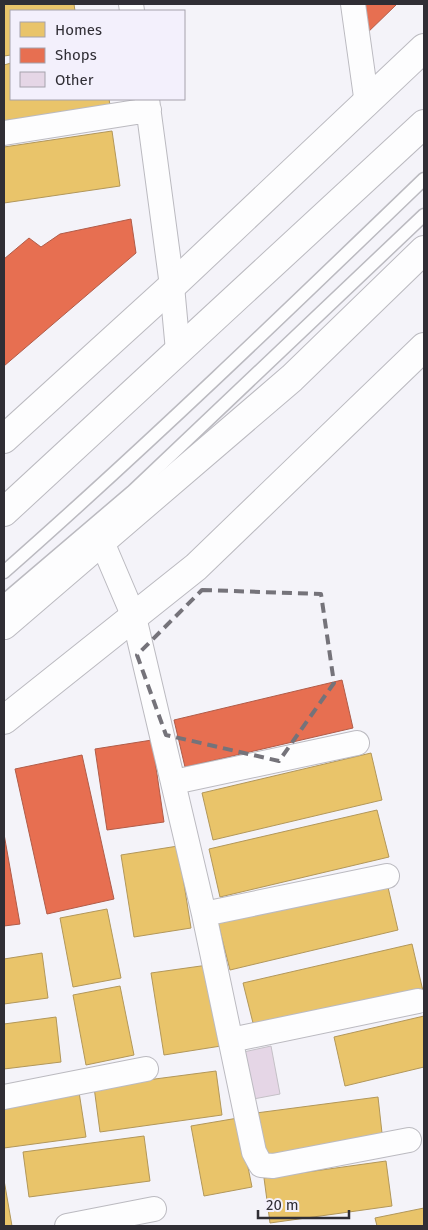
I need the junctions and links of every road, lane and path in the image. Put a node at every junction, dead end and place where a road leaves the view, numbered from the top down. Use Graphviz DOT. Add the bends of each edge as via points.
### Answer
graph roads {
  1 [pos="352,4"];
  2 [pos="424,48"];
  3 [pos="148,104"];
  4 [pos="367,104"];
  5 [pos="424,124"];
  6 [pos="4,133"];
  7 [pos="424,178"];
  8 [pos="424,215"];
  9 [pos="424,250"];
  10 [pos="172,286"];
  11 [pos="424,347"];
  12 [pos="178,351"];
  13 [pos="4,439"];
  14 [pos="4,512"];
  15 [pos="102,542"];
  16 [pos="4,572"];
  17 [pos="4,601"];
  18 [pos="134,617"];
  19 [pos="4,626"];
  20 [pos="4,720"];
  21 [pos="357,743"];
  22 [pos="174,782"];
  23 [pos="387,876"];
  24 [pos="204,914"];
  25 [pos="418,1001"];
  26 [pos="231,1040"];
  27 [pos="146,1069"];
  28 [pos="4,1097"];
  29 [pos="408,1140"];
  30 [pos="154,1209"];
  31 [pos="67,1226"];
  1 -- 4 [label="street"];
  2 -- 4 [label="street"];
  3 -- 6 [label="street"];
  3 -- 10 [label="street"];
  4 -- 10 [label="street"];
  5 -- 12 [label="street"];
  7 -- 16 [label="lane" via="267,330"];
  8 -- 17 [label="lane" via="133,491"];
  9 -- 15 [label="street" via="292,378"];
  10 -- 12 [label="street"];
  10 -- 13 [label="street"];
  11 -- 18 [label="street" via="196,567"];
  12 -- 14 [label="street"];
  15 -- 18 [label="street"];
  15 -- 19 [label="street"];
  18 -- 20 [label="street"];
  18 -- 22 [label="street"];
  21 -- 22 [label="street"];
  22 -- 24 [label="street"];
  23 -- 24 [label="street"];
  24 -- 26 [label="street"];
  25 -- 26 [label="street"];
  26 -- 29 [label="street" via="254,1152 261,1165 273,1166"];
  27 -- 28 [label="street"];
  30 -- 31 [label="street"];
}
